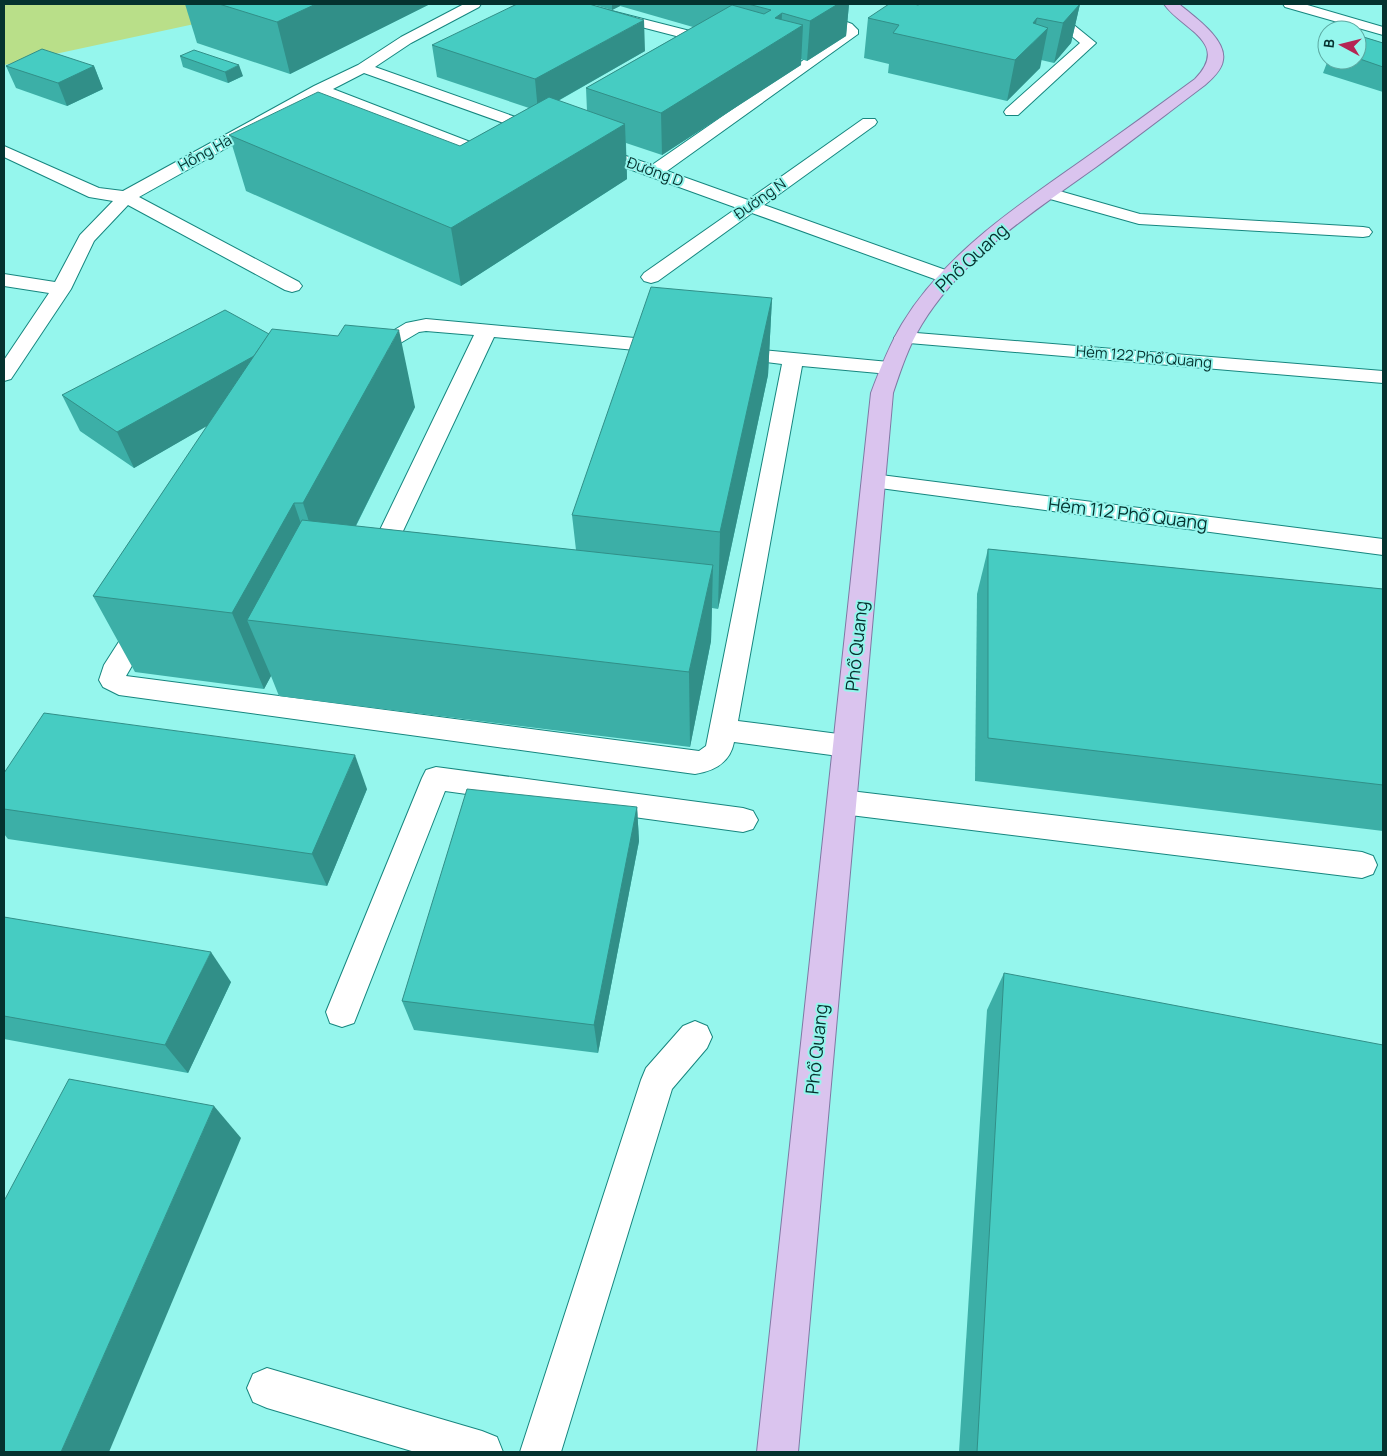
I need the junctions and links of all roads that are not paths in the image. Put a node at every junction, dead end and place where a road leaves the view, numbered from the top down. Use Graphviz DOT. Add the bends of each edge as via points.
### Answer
graph roads {
  1 [pos="474,4"];
  2 [pos="788,4"];
  3 [pos="1040,4"];
  4 [pos="1171,4"];
  5 [pos="1290,4"];
  6 [pos="1342,4"];
  7 [pos="565,5"];
  8 [pos="1346,20"];
  9 [pos="1354,20"];
  10 [pos="1367,26"];
  11 [pos="1367,30"];
  12 [pos="1383,31"];
  13 [pos="1383,39"];
  14 [pos="406,40"];
  15 [pos="432,42"];
  16 [pos="675,62"];
  17 [pos="363,68"];
  18 [pos="320,89"];
  19 [pos="1012,112"];
  20 [pos="276,114"];
  21 [pos="294,120"];
  22 [pos="869,122"];
  23 [pos="558,134"];
  24 [pos="580,145"];
  25 [pos="4,151"];
  26 [pos="654,172"];
  27 [pos="502,173"];
  28 [pos="1049,193"];
  29 [pos="126,197"];
  30 [pos="750,206"];
  31 [pos="1363,232"];
  32 [pos="651,277"];
  33 [pos="947,277"];
  34 [pos="4,280"];
  35 [pos="292,286"];
  36 [pos="61,289"];
  37 [pos="487,330"];
  38 [pos="904,338"];
  39 [pos="684,349"];
  40 [pos="714,352"];
  41 [pos="793,359"];
  42 [pos="345,368"];
  43 [pos="889,368"];
  44 [pos="4,375"];
  45 [pos="1383,376"];
  46 [pos="873,481"];
  47 [pos="1383,547"];
  48 [pos="365,587"];
  49 [pos="155,604"];
  50 [pos="722,730"];
  51 [pos="846,746"];
  52 [pos="842,802"];
  53 [pos="743,820"];
  54 [pos="1362,866"];
  55 [pos="342,1012"];
  56 [pos="695,1037"];
  57 [pos="267,1388"];
  58 [pos="482,1452"];
  59 [pos="540,1452"];
  60 [pos="777,1452"];
  1 -- 14 [label="street, Hồng Hà"];
  2 -- 26 [label="street" via="847,27 851,34"];
  3 -- 19 [label="street" via="1089,44"];
  4 -- 28 [label="main road, Phổ Quang" via="1210,41 1216,60 1212,69 1200,82"];
  5 -- 8 [label="street"];
  6 -- 9 [label="street"];
  7 -- 16 [label="street" via="685,34 697,41 691,52"];
  10 -- 12 [label="street"];
  11 -- 13 [label="street"];
  14 -- 15 [label="street"];
  14 -- 17 [label="street, Hồng Hà"];
  17 -- 18 [label="street, Hồng Hà"];
  17 -- 23 [label="street"];
  18 -- 20 [label="street, Hồng Hà"];
  18 -- 27 [label="street" via="493,155 501,161"];
  20 -- 21 [label="street"];
  20 -- 29 [label="street, Hồng Hà"];
  22 -- 30 [label="street, Đường N"];
  24 -- 26 [label="street, Đường D"];
  25 -- 29 [label="street" via="95,193"];
  26 -- 30 [label="street, Đường D"];
  28 -- 31 [label="street" via="1140,219"];
  28 -- 33 [label="main road, Phổ Quang" via="1012,219"];
  29 -- 35 [label="street"];
  29 -- 36 [label="street, Hồng Hà" via="86,239"];
  30 -- 32 [label="street, Đường N"];
  30 -- 33 [label="street, Đường D"];
  33 -- 38 [label="main road, Phổ Quang"];
  34 -- 36 [label="street"];
  36 -- 44 [label="street, Hồng Hà"];
  37 -- 39 [label="street"];
  37 -- 42 [label="street" via="418,325"];
  37 -- 48 [label="street"];
  38 -- 43 [label="main road, Phổ Quang"];
  38 -- 45 [label="street, Hẻm 122 Phổ Quang"];
  40 -- 41 [label="street"];
  41 -- 43 [label="street"];
  41 -- 50 [label="street"];
  43 -- 46 [label="main road, Phổ Quang" via="882,393"];
  46 -- 47 [label="street, Hẻm 112 Phổ Quang"];
  46 -- 51 [label="main road, Phổ Quang"];
  49 -- 50 [label="street" via="113,672 112,680 120,685 310,702 695,763 715,756"];
  50 -- 51 [label="street"];
  51 -- 52 [label="main road, Phổ Quang"];
  52 -- 54 [label="street"];
  52 -- 60 [label="main road, Phổ Quang"];
  53 -- 55 [label="street" via="436,778"];
  56 -- 59 [label="street" via="658,1080"];
  57 -- 58 [label="street"];
}
